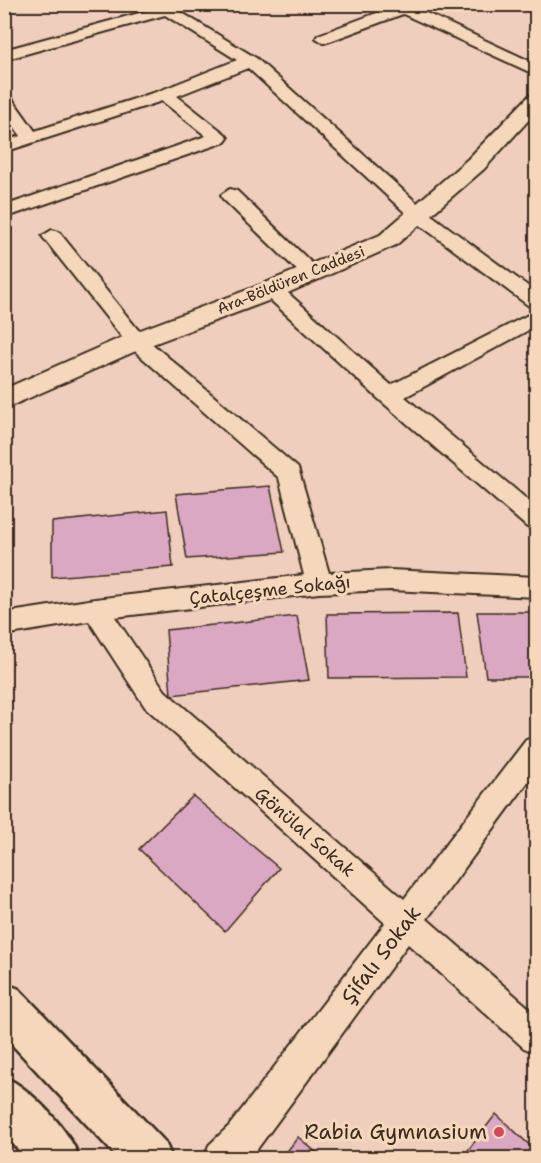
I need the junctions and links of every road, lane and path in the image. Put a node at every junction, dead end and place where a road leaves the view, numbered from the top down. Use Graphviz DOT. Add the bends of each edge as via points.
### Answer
graph roads {
  1 [pos="186,4"];
  2 [pos="397,7"];
  3 [pos="161,8"];
  4 [pos="324,38"];
  5 [pos="4,56"];
  6 [pos="250,61"];
  7 [pos="537,70"];
  8 [pos="165,95"];
  9 [pos="4,100"];
  10 [pos="537,100"];
  11 [pos="31,138"];
  12 [pos="4,147"];
  13 [pos="230,195"];
  14 [pos="4,212"];
  15 [pos="420,215"];
  16 [pos="52,236"];
  17 [pos="312,274"];
  18 [pos="272,290"];
  19 [pos="537,302"];
  20 [pos="537,318"];
  21 [pos="136,341"];
  22 [pos="389,396"];
  23 [pos="4,400"];
  24 [pos="537,520"];
  25 [pos="319,583"];
  26 [pos="537,587"];
  27 [pos="95,609"];
  28 [pos="4,624"];
  29 [pos="537,749"];
  30 [pos="407,921"];
  31 [pos="4,1004"];
  32 [pos="537,1036"];
  33 [pos="4,1099"];
  34 [pos="56,1158"];
  35 [pos="149,1158"];
  36 [pos="222,1158"];
  1 -- 3 [label="street"];
  2 -- 4 [label="street"];
  2 -- 7 [label="street"];
  3 -- 5 [label="street"];
  3 -- 6 [label="street"];
  6 -- 8 [label="street"];
  6 -- 15 [label="street"];
  8 -- 11 [label="street"];
  8 -- 14 [label="street" via="219,138"];
  9 -- 11 [label="street"];
  10 -- 15 [label="street, Ara-Böldüren Caddesi"];
  11 -- 12 [label="street"];
  13 -- 17 [label="street"];
  15 -- 17 [label="street, Ara-Böldüren Caddesi" via="388,240"];
  15 -- 19 [label="street"];
  16 -- 21 [label="street"];
  17 -- 18 [label="street, Ara-Böldüren Caddesi"];
  18 -- 21 [label="street, Ara-Böldüren Caddesi"];
  18 -- 22 [label="street"];
  20 -- 22 [label="street"];
  21 -- 23 [label="street, Ara-Böldüren Caddesi"];
  21 -- 25 [label="street" via="291,474"];
  22 -- 24 [label="street"];
  25 -- 26 [label="street, Çatalçeşme Sokağı" via="390,580"];
  25 -- 27 [label="street, Çatalçeşme Sokağı"];
  27 -- 28 [label="street, Çatalçeşme Sokağı"];
  27 -- 30 [label="street, Gönülal Sokak" via="155,699"];
  29 -- 30 [label="street, Şifalı Sokak"];
  30 -- 32 [label="street, Gönülal Sokak"];
  30 -- 36 [label="street, Şifalı Sokak" via="242,1139"];
  31 -- 35 [label="main road"];
  33 -- 34 [label="main road"];
}
